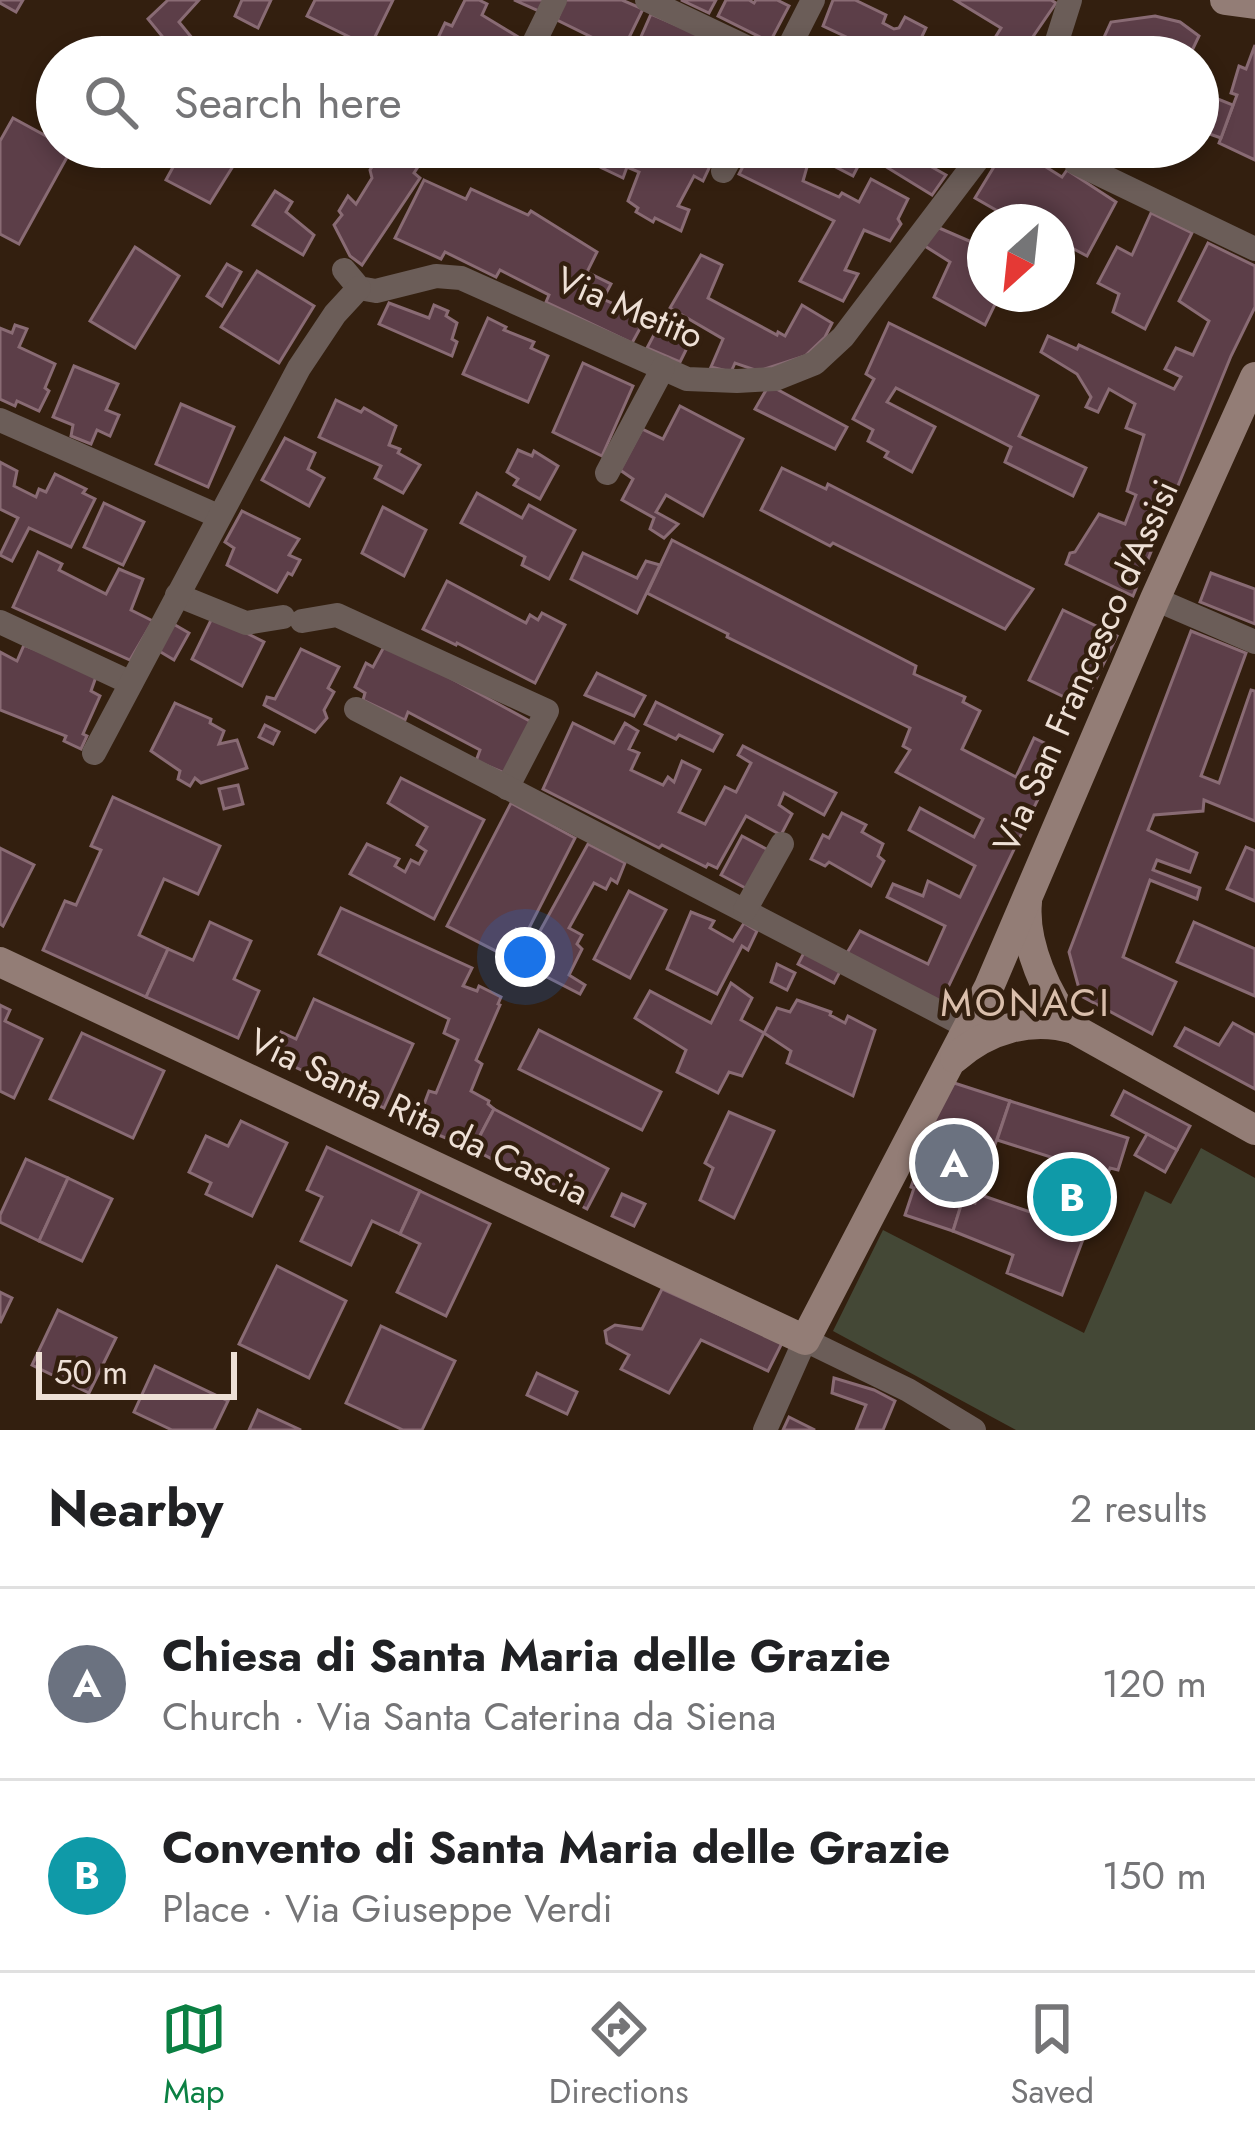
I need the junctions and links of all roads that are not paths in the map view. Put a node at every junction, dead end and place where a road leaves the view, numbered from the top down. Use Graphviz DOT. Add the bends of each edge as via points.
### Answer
graph roads {
  1 [pos="555,0"];
  2 [pos="647,0"];
  3 [pos="813,0"];
  4 [pos="1070,0"];
  5 [pos="1225,0"];
  6 [pos="1255,4"];
  7 [pos="537,36"];
  8 [pos="723,36"];
  9 [pos="795,36"];
  10 [pos="1059,36"];
  11 [pos="725,168"];
  12 [pos="971,168"];
  13 [pos="1084,168"];
  14 [pos="723,171"];
  15 [pos="1255,249"];
  16 [pos="663,368"];
  17 [pos="1255,376"];
  18 [pos="0,420"];
  19 [pos="607,473"];
  20 [pos="218,517"];
  21 [pos="177,595"];
  22 [pos="1155,599"];
  23 [pos="0,622"];
  24 [pos="1255,642"];
  25 [pos="131,683"];
  26 [pos="356,710"];
  27 [pos="94,753"];
  28 [pos="507,788"];
  29 [pos="782,844"];
  30 [pos="1028,896"];
  31 [pos="745,910"];
  32 [pos="0,962"];
  33 [pos="988,987"];
  34 [pos="1056,1018"];
  35 [pos="968,1027"];
  36 [pos="948,1064"];
  37 [pos="1255,1130"];
  38 [pos="806,1340"];
  39 [pos="765,1430"];
  40 [pos="974,1430"];
  1 -- 7 [label="street"];
  2 -- 8 [label="street"];
  3 -- 9 [label="street"];
  4 -- 10 [label="street"];
  5 -- 6 [label="street"];
  11 -- 14 [label="street"];
  12 -- 16 [label="street, Via Metito" via="815,363 775,379 737,381 687,379"];
  13 -- 15 [label="street"];
  16 -- 19 [label="street"];
  16 -- 20 [label="street, Via Metito" via="461,278 436,275 376,291 352,279"];
  17 -- 22 [label="street, Via San Francesco d'Assisi"];
  18 -- 20 [label="street"];
  20 -- 21 [label="street, Via Metito"];
  21 -- 25 [label="street, Via Metito"];
  21 -- 28 [label="street" via="246,623 337,616 547,711"];
  22 -- 24 [label="street"];
  22 -- 30 [label="street, Via San Francesco d'Assisi"];
  23 -- 25 [label="street"];
  25 -- 27 [label="street, Via Metito"];
  26 -- 28 [label="street"];
  28 -- 31 [label="street"];
  29 -- 31 [label="street"];
  30 -- 33 [label="street, Via San Francesco d'Assisi"];
  30 -- 34 [label="street" via="1030,938"];
  31 -- 35 [label="street"];
  32 -- 38 [label="street, Via Santa Rita da Cascia"];
  33 -- 34 [label="street" via="1028,1020"];
  33 -- 35 [label="street, Via San Francesco d'Assisi"];
  34 -- 36 [label="street" via="982,1039"];
  34 -- 37 [label="street"];
  35 -- 36 [label="street, Via San Francesco d'Assisi"];
  36 -- 38 [label="street, Via San Francesco d'Assisi"];
  38 -- 39 [label="street"];
  38 -- 40 [label="street"];
}
